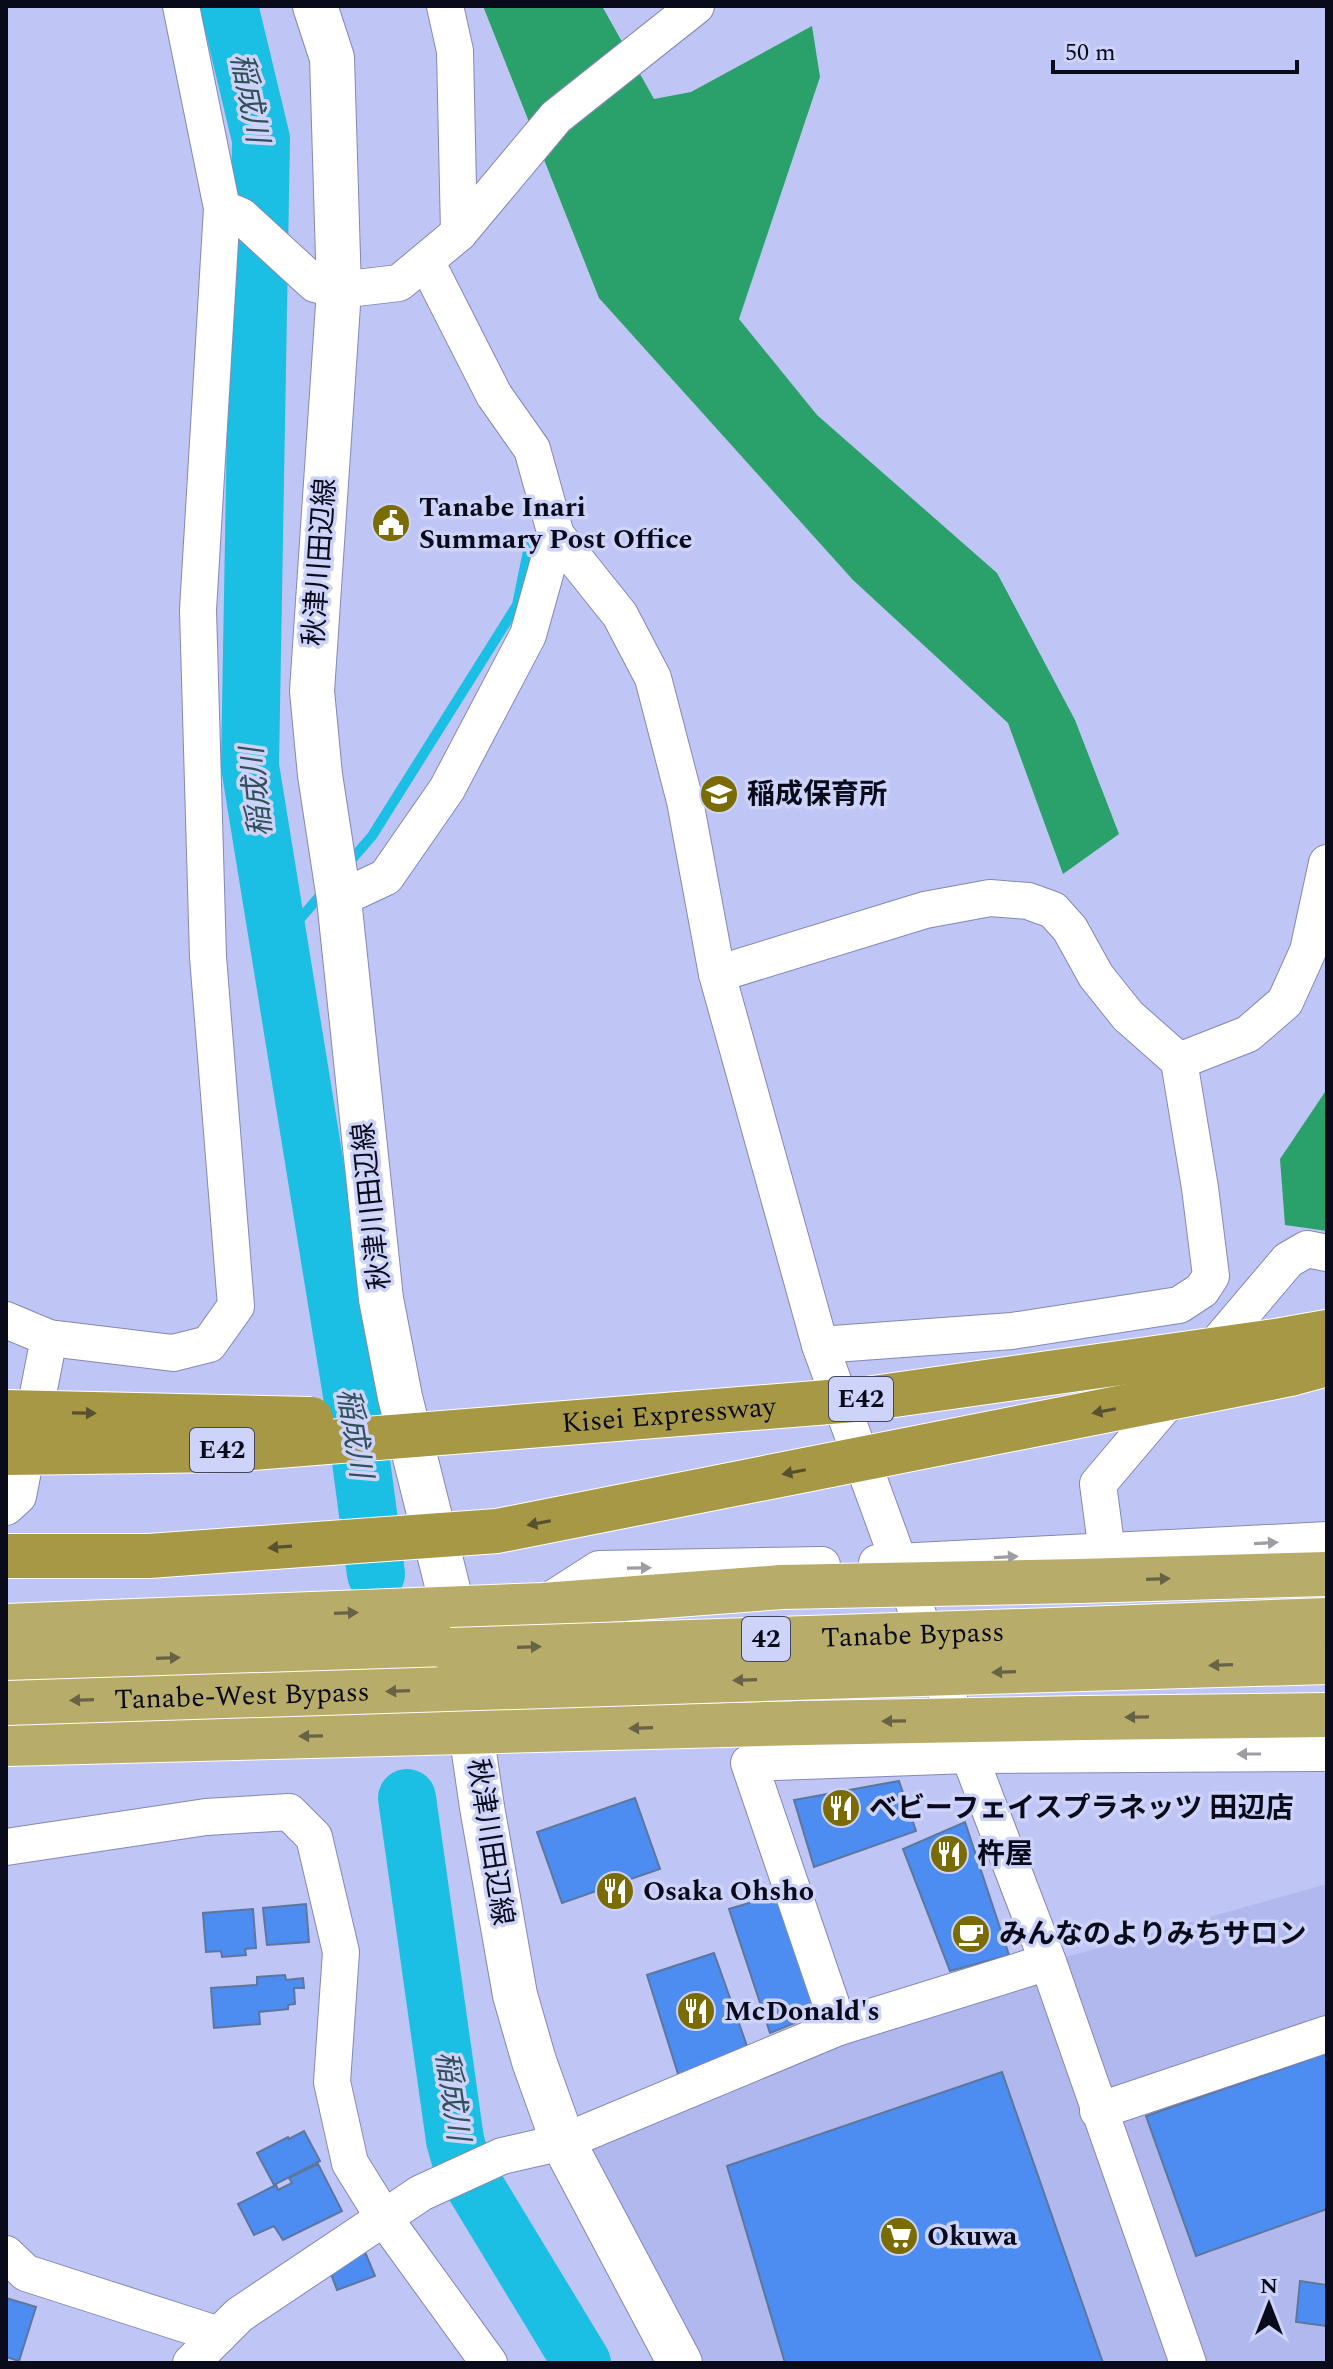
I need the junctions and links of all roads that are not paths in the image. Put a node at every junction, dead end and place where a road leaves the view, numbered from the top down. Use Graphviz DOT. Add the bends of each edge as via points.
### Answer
graph roads {
  1 [pos="181,6"];
  2 [pos="315,6"];
  3 [pos="445,6"];
  4 [pos="696,6"];
  5 [pos="232,212"];
  6 [pos="459,233"];
  7 [pos="426,261"];
  8 [pos="327,287"];
  9 [pos="556,535"];
  10 [pos="1327,863"];
  11 [pos="339,899"];
  12 [pos="717,974"];
  13 [pos="1179,1061"];
  14 [pos="1327,1253"];
  15 [pos="6,1320"];
  16 [pos="1327,1332"];
  17 [pos="49,1338"];
  18 [pos="820,1345"];
  19 [pos="1300,1360"];
  20 [pos="6,1412"];
  21 [pos="437,1433"];
  22 [pos="6,1453"];
  23 [pos="6,1507"];
  24 [pos="1327,1540"];
  25 [pos="6,1556"];
  26 [pos="901,1563"];
  27 [pos="1093,1566"];
  28 [pos="1327,1574"];
  29 [pos="543,1605"];
  30 [pos="1327,1620"];
  31 [pos="452,1630"];
  32 [pos="9,1638"];
  33 [pos="1082,1649"];
  34 [pos="1327,1662"];
  35 [pos="476,1689"];
  36 [pos="6,1703"];
  37 [pos="1327,1715"];
  38 [pos="473,1732"];
  39 [pos="13,1744"];
  40 [pos="1327,1753"];
  41 [pos="969,1755"];
  42 [pos="6,1847"];
  43 [pos="1048,1962"];
  44 [pos="839,2027"];
  45 [pos="1327,2034"];
  46 [pos="1098,2111"];
  47 [pos="563,2142"];
  48 [pos="384,2218"];
  49 [pos="13,2267"];
  50 [pos="219,2335"];
  51 [pos="191,2363"];
  52 [pos="489,2363"];
  53 [pos="680,2363"];
  54 [pos="1188,2363"];
  1 -- 5 [label="street"];
  2 -- 8 [label="main road, 秋津川田辺線" via="332,58"];
  3 -- 6 [label="street" via="455,51"];
  4 -- 6 [label="street" via="556,117"];
  5 -- 8 [label="street"];
  5 -- 17 [label="street" via="198,610 208,957 236,1306 209,1344 173,1353"];
  6 -- 7 [label="street"];
  7 -- 8 [label="street" via="399,283"];
  7 -- 9 [label="street" via="494,395 532,449"];
  8 -- 11 [label="main road, 秋津川田辺線" via="312,691"];
  9 -- 11 [label="street" via="528,635 447,789 386,877"];
  9 -- 12 [label="street" via="620,615 653,678 685,801"];
  10 -- 13 [label="street" via="1308,951 1285,1002 1248,1034"];
  11 -- 31 [label="main road, 秋津川田辺線" via="381,1299"];
  12 -- 13 [label="street" via="925,910 990,898 1028,901 1053,910 1128,1016"];
  12 -- 18 [label="street"];
  13 -- 18 [label="street" via="1211,1276 1202,1290 1179,1305 1012,1331"];
  14 -- 27 [label="street" via="1307,1249 1288,1260 1098,1484"];
  15 -- 17 [label="street"];
  16 -- 19 [label="highway, Kisei Expressway / E42"];
  17 -- 23 [label="street" via="18,1496"];
  18 -- 26 [label="street"];
  19 -- 21 [label="highway, Kisei Expressway / E42, bridge"];
  19 -- 25 [label="highway, one-way, bridge" via="497,1531 149,1556"];
  20 -- 21 [label="highway, one-way, bridge" via="293,1417"];
  21 -- 22 [label="highway, Kisei Expressway / E42, bridge" via="228,1450"];
  27 -- 24 [label="street, one-way"];
  26 -- 27 [label="street, one-way"];
  29 -- 26 [label="street, one-way" via="599,1569"];
  26 -- 41 [label="street"];
  27 -- 28 [label="highway, 42, one-way"];
  27 -- 29 [label="highway, 42, bridge"];
  29 -- 31 [label="highway, 42"];
  30 -- 33 [label="highway, Tanabe Bypass / 42"];
  32 -- 31 [label="highway, Tanabe-West Bypass / 42, one-way"];
  31 -- 33 [label="highway, Tanabe Bypass / 42, one-way, bridge"];
  31 -- 38 [label="main road, 秋津川田辺線"];
  34 -- 33 [label="highway, Tanabe Bypass / 42, one-way"];
  33 -- 35 [label="highway, Tanabe Bypass / 42, one-way, bridge"];
  35 -- 36 [label="highway, Tanabe-West Bypass / 42, one-way, bridge"];
  37 -- 38 [label="highway, one-way, bridge"];
  38 -- 39 [label="highway, one-way"];
  38 -- 47 [label="main road, 秋津川田辺線" via="515,1995"];
  40 -- 41 [label="street, one-way"];
  41 -- 43 [label="street"];
  41 -- 44 [label="street" via="749,1763"];
  42 -- 48 [label="street" via="206,1817 289,1812 314,1837 341,1952 332,2082 350,2163"];
  43 -- 44 [label="street"];
  43 -- 46 [label="street"];
  44 -- 47 [label="street"];
  45 -- 46 [label="street"];
  46 -- 54 [label="street"];
  47 -- 48 [label="street" via="502,2156 421,2193"];
  47 -- 53 [label="main road, 秋津川田辺線"];
  48 -- 50 [label="street" via="239,2315"];
  48 -- 52 [label="street"];
  49 -- 50 [label="street"];
  50 -- 51 [label="street"];
}
